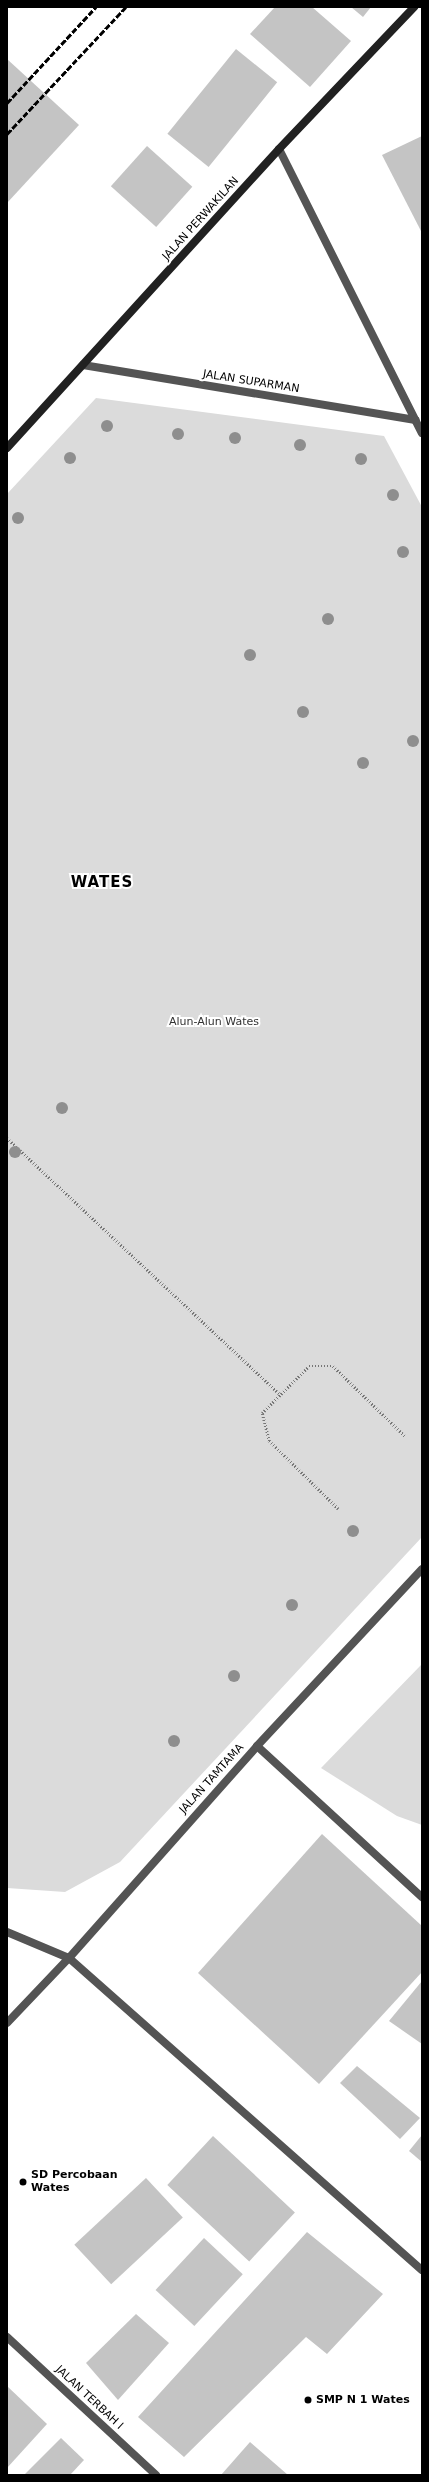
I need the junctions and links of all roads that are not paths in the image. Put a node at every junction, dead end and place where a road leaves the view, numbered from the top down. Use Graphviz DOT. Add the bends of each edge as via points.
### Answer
graph roads {
  1 [pos="414,7"];
  2 [pos="279,149"];
  3 [pos="83,365"];
  4 [pos="415,420"];
  5 [pos="422,434"];
  6 [pos="7,448"];
  7 [pos="422,1569"];
  8 [pos="257,1746"];
  9 [pos="422,1898"];
  10 [pos="7,1932"];
  11 [pos="69,1958"];
  12 [pos="7,2023"];
  13 [pos="422,2270"];
  14 [pos="7,2337"];
  15 [pos="156,2475"];
  1 -- 2 [label="main road, JALAN PERWAKILAN"];
  2 -- 3 [label="main road, JALAN PERWAKILAN"];
  2 -- 4 [label="street"];
  3 -- 4 [label="street, JALAN SUPARMAN"];
  3 -- 6 [label="main road, JALAN PERWAKILAN"];
  4 -- 5 [label="street"];
  7 -- 8 [label="street, JALAN TAMTAMA"];
  8 -- 9 [label="street"];
  8 -- 11 [label="street, JALAN TAMTAMA"];
  10 -- 11 [label="street"];
  11 -- 12 [label="street, JALAN TAMTAMA"];
  11 -- 13 [label="street"];
  14 -- 15 [label="street, JALAN TERBAH I"];
}
